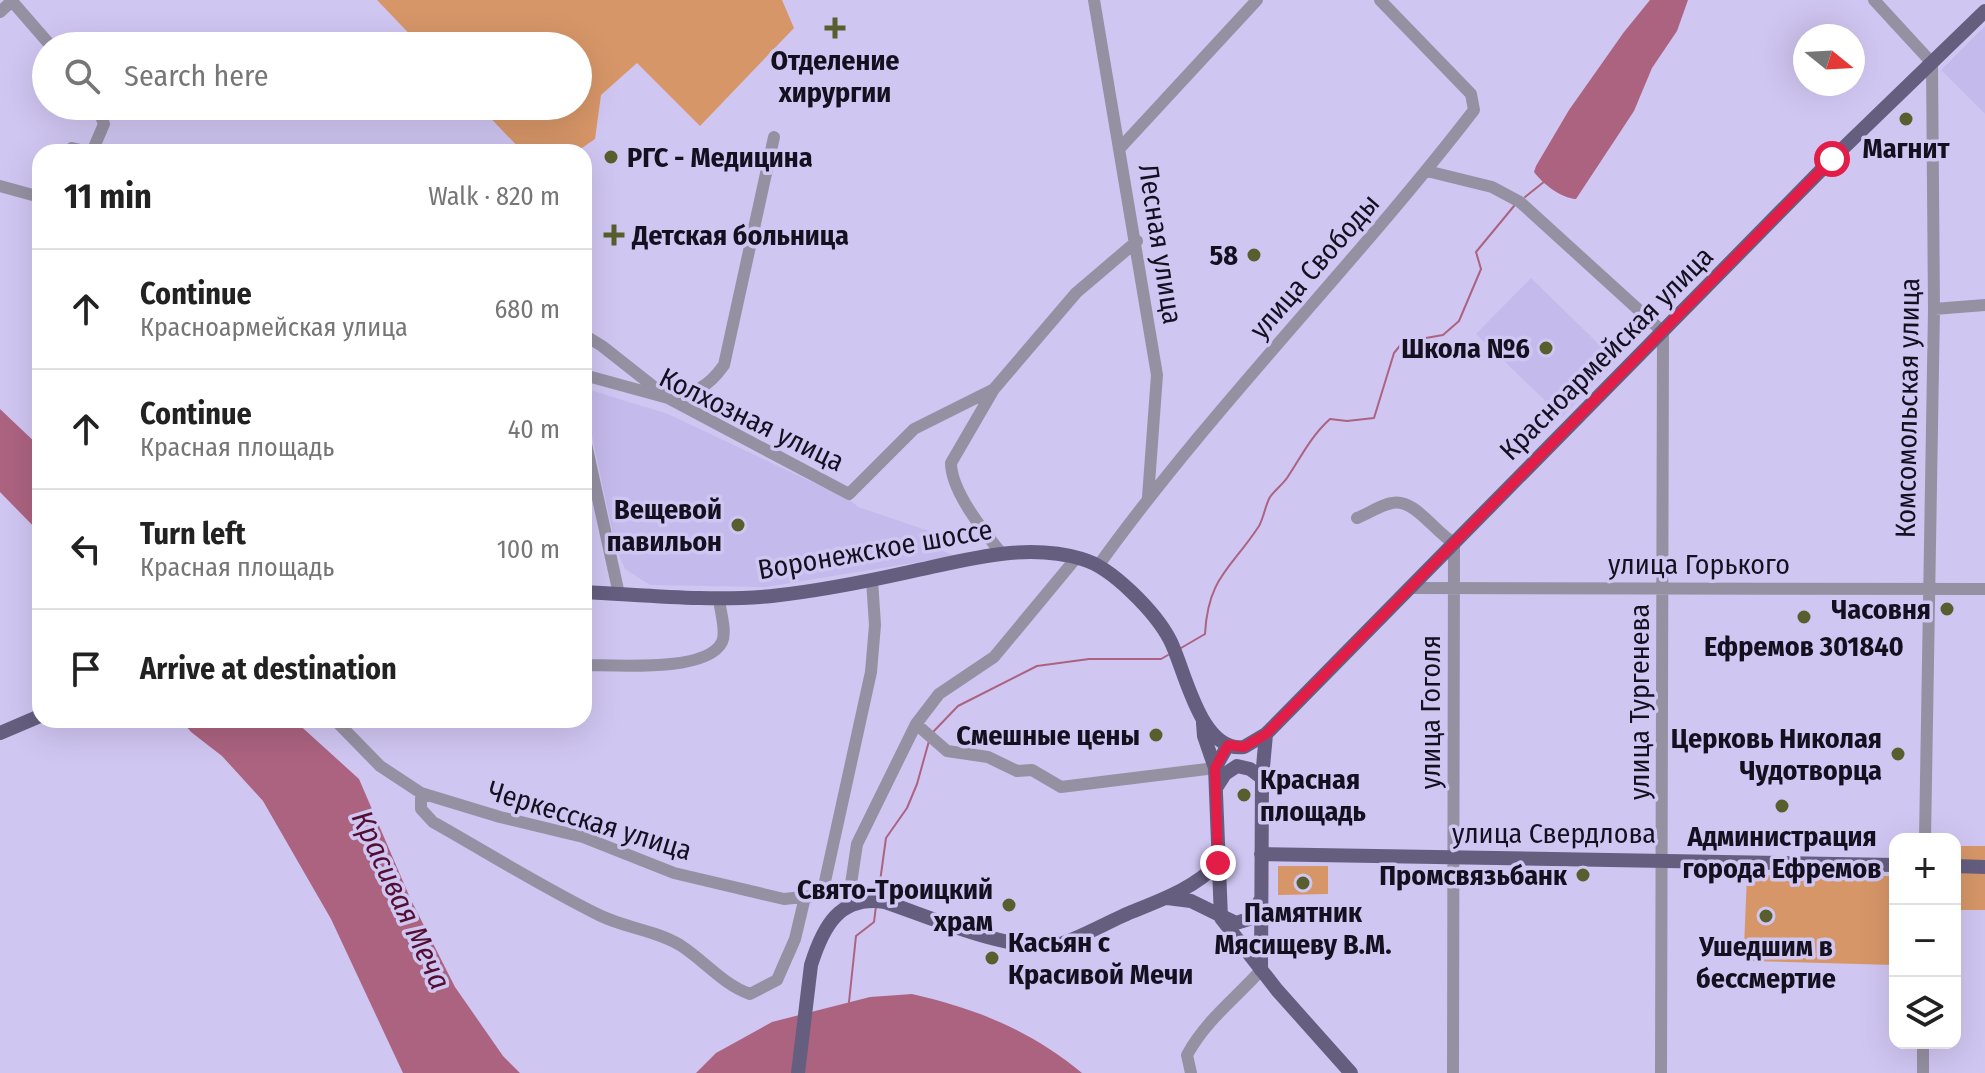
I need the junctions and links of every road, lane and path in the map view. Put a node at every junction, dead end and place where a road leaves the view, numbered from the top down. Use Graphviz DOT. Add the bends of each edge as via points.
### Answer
graph roads {
  1 [pos="1094,0"];
  2 [pos="1257,0"];
  3 [pos="1380,0"];
  4 [pos="1874,0"];
  5 [pos="16,2"];
  6 [pos="1985,11"];
  7 [pos="0,12"];
  8 [pos="40,32"];
  9 [pos="1932,63"];
  10 [pos="102,120"];
  11 [pos="774,137"];
  12 [pos="94,144"];
  13 [pos="1121,147"];
  14 [pos="1427,171"];
  15 [pos="0,186"];
  16 [pos="32,195"];
  17 [pos="1137,241"];
  18 [pos="1985,305"];
  19 [pos="1934,309"];
  20 [pos="1663,332"];
  21 [pos="592,340"];
  22 [pos="592,377"];
  23 [pos="994,389"];
  24 [pos="668,398"];
  25 [pos="592,471"];
  26 [pos="1148,497"];
  27 [pos="1357,518"];
  28 [pos="1454,543"];
  29 [pos="1002,554"];
  30 [pos="1077,557"];
  31 [pos="1098,566"];
  32 [pos="872,580"];
  33 [pos="1454,587"];
  34 [pos="1412,588"];
  35 [pos="1663,588"];
  36 [pos="1928,589"];
  37 [pos="1985,589"];
  38 [pos="592,592"];
  39 [pos="619,594"];
  40 [pos="719,599"];
  41 [pos="592,665"];
  42 [pos="32,719"];
  43 [pos="1202,721"];
  44 [pos="916,724"];
  45 [pos="343,728"];
  46 [pos="0,733"];
  47 [pos="1266,734"];
  48 [pos="1228,745"];
  49 [pos="1244,747"];
  50 [pos="1215,768"];
  51 [pos="1262,778"];
  52 [pos="1216,790"];
  53 [pos="421,793"];
  54 [pos="1925,833"];
  55 [pos="1261,854"];
  56 [pos="1454,858"];
  57 [pos="1663,860"];
  58 [pos="1218,863"];
  59 [pos="1889,865"];
  60 [pos="1961,866"];
  61 [pos="1985,867"];
  62 [pos="822,895"];
  63 [pos="805,897"];
  64 [pos="1167,898"];
  65 [pos="1261,898"];
  66 [pos="850,901"];
  67 [pos="1221,918"];
  68 [pos="1261,970"];
  69 [pos="1923,1049"];
  70 [pos="798,1073"];
  71 [pos="1191,1073"];
  72 [pos="1351,1073"];
  73 [pos="1453,1073"];
  74 [pos="1661,1073"];
  75 [pos="1923,1073"];
  1 -- 13 [label="street, Лесная улица"];
  2 -- 13 [label="street"];
  3 -- 14 [label="street, улица Свободы" via="1471,94 1474,110"];
  4 -- 9 [label="street"];
  5 -- 7 [label="street"];
  5 -- 8 [label="street"];
  6 -- 9 [label="main road, Красноармейская улица"];
  9 -- 19 [label="street, Комсомольская улица"];
  9 -- 20 [label="main road, Красноармейская улица"];
  10 -- 12 [label="street"];
  11 -- 24 [label="street" via="724,365 695,392"];
  13 -- 17 [label="street, Лесная улица"];
  14 -- 20 [label="street" via="1492,187 1520,202"];
  14 -- 26 [label="street, улица Свободы"];
  15 -- 16 [label="street"];
  17 -- 23 [label="street, Колхозная улица" via="1076,293"];
  17 -- 26 [label="street, Лесная улица" via="1157,375"];
  18 -- 19 [label="street"];
  19 -- 36 [label="street, Комсомольская улица"];
  20 -- 28 [label="main road, Красноармейская улица"];
  20 -- 35 [label="street, улица Тургенева"];
  21 -- 24 [label="street"];
  22 -- 24 [label="street, Колхозная улица"];
  23 -- 24 [label="street, Колхозная улица" via="914,429 849,494"];
  23 -- 29 [label="street" via="951,463 951,474"];
  25 -- 39 [label="street"];
  26 -- 31 [label="street, улица Свободы"];
  27 -- 28 [label="street" via="1393,502 1409,505"];
  28 -- 33 [label="street, улица Гоголя"];
  28 -- 34 [label="main road, Красноармейская улица"];
  29 -- 30 [label="main road, Воронежское шоссе"];
  29 -- 32 [label="main road, Воронежское шоссе"];
  30 -- 31 [label="main road, Воронежское шоссе"];
  30 -- 44 [label="street" via="994,657 939,694"];
  31 -- 43 [label="main road, Воронежское шоссе" via="1154,614"];
  32 -- 40 [label="main road, Воронежское шоссе"];
  32 -- 62 [label="street" via="871,672"];
  33 -- 34 [label="street, улица Горького"];
  33 -- 35 [label="street, улица Горького"];
  33 -- 56 [label="street, улица Гоголя"];
  34 -- 47 [label="main road, Красноармейская улица"];
  35 -- 36 [label="street, улица Горького"];
  35 -- 57 [label="street, улица Тургенева"];
  36 -- 37 [label="street, улица Горького"];
  36 -- 54 [label="street, Комсомольская улица"];
  38 -- 39 [label="main road, Воронежское шоссе"];
  39 -- 40 [label="main road, Воронежское шоссе"];
  40 -- 41 [label="street" via="724,638 704,656 672,665"];
  42 -- 46 [label="main road"];
  43 -- 48 [label="main road"];
  43 -- 50 [label="main road"];
  44 -- 50 [label="street" via="947,751 988,757 1017,771 1032,770 1061,787"];
  44 -- 66 [label="street" via="857,844"];
  45 -- 53 [label="street, Черкесская улица" via="380,766"];
  47 -- 49 [label="main road"];
  47 -- 51 [label="main road"];
  48 -- 49 [label="main road"];
  48 -- 50 [label="main road"];
  49 -- 51 [label="main road"];
  50 -- 52 [label="main road"];
  51 -- 52 [label="main road" via="1237,766"];
  51 -- 55 [label="main road"];
  52 -- 58 [label="main road"];
  53 -- 63 [label="street, Черкесская улица" via="583,837 674,873 784,899"];
  53 -- 63 [label="street" via="421,809 433,822 604,918 680,945 732,987 750,994 777,980"];
  55 -- 56 [label="main road, улица Свердлова"];
  55 -- 65 [label="main road"];
  56 -- 57 [label="main road, улица Свердлова"];
  56 -- 73 [label="street, улица Гоголя"];
  57 -- 59 [label="main road, улица Свердлова"];
  57 -- 74 [label="street, улица Тургенева"];
  58 -- 64 [label="main road"];
  58 -- 67 [label="main road"];
  60 -- 61 [label="main road"];
  62 -- 63 [label="street, Черкесская улица"];
  62 -- 66 [label="street, Черкесская улица"];
  64 -- 66 [label="main road" via="1057,945 990,937 885,902"];
  64 -- 67 [label="main road" via="1191,901"];
  65 -- 67 [label="main road" via="1249,919 1236,923"];
  65 -- 68 [label="main road"];
  66 -- 70 [label="main road" via="823,932 811,965"];
  67 -- 68 [label="main road"];
  68 -- 71 [label="street" via="1204,1027 1187,1055"];
  68 -- 72 [label="main road"];
  69 -- 75 [label="street"];
}
